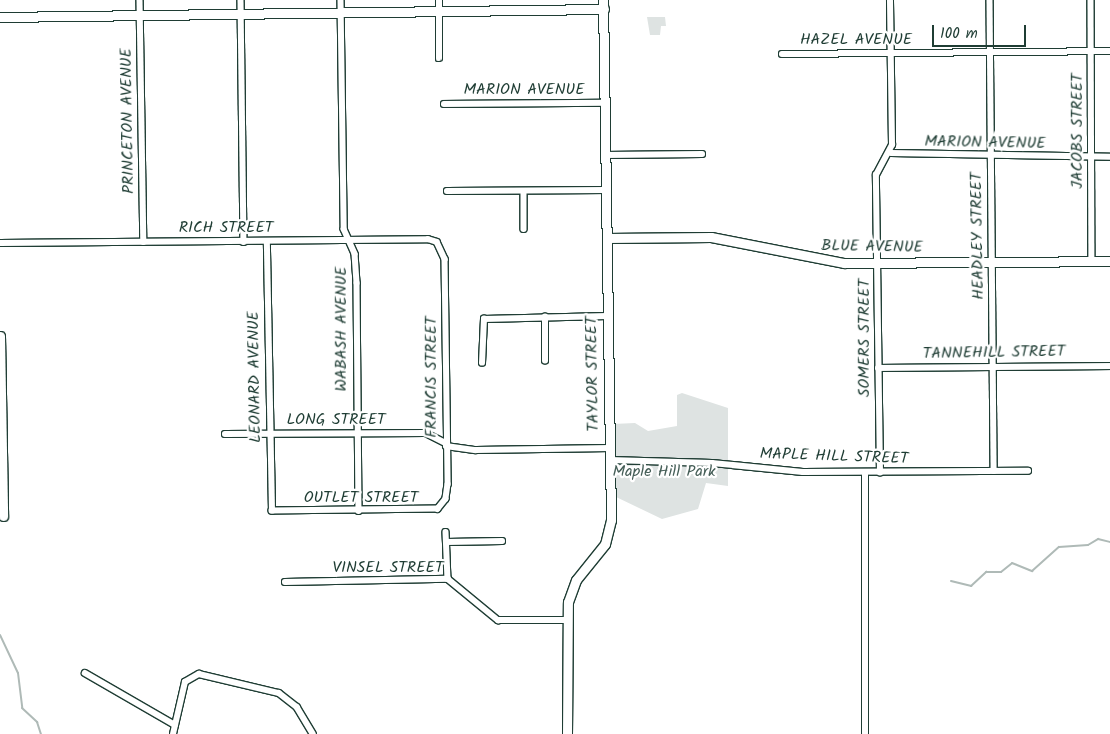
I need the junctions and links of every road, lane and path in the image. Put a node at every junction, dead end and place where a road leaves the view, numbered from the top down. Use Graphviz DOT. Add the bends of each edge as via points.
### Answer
graph roads {
  1 [pos="140,0"];
  2 [pos="241,0"];
  3 [pos="341,0"];
  4 [pos="438,0"];
  5 [pos="890,0"];
  6 [pos="990,0"];
  7 [pos="1091,0"];
  8 [pos="604,4"];
  9 [pos="439,11"];
  10 [pos="342,12"];
  11 [pos="241,14"];
  12 [pos="140,15"];
  13 [pos="0,17"];
  14 [pos="1110,51"];
  15 [pos="1092,52"];
  16 [pos="990,53"];
  17 [pos="782,54"];
  18 [pos="891,54"];
  19 [pos="439,58"];
  20 [pos="605,103"];
  21 [pos="444,104"];
  22 [pos="891,153"];
  23 [pos="702,154"];
  24 [pos="605,155"];
  25 [pos="991,157"];
  26 [pos="1110,157"];
  27 [pos="1092,158"];
  28 [pos="606,190"];
  29 [pos="447,191"];
  30 [pos="524,191"];
  31 [pos="524,229"];
  32 [pos="606,238"];
  33 [pos="144,242"];
  34 [pos="244,242"];
  35 [pos="268,242"];
  36 [pos="346,242"];
  37 [pos="0,243"];
  38 [pos="444,254"];
  39 [pos="1092,261"];
  40 [pos="1110,261"];
  41 [pos="993,262"];
  42 [pos="878,263"];
  43 [pos="607,316"];
  44 [pos="545,317"];
  45 [pos="0,336"];
  46 [pos="545,360"];
  47 [pos="482,363"];
  48 [pos="993,366"];
  49 [pos="1110,366"];
  50 [pos="878,368"];
  51 [pos="356,432"];
  52 [pos="269,433"];
  53 [pos="225,434"];
  54 [pos="445,444"];
  55 [pos="610,448"];
  56 [pos="610,460"];
  57 [pos="1028,470"];
  58 [pos="994,471"];
  59 [pos="865,473"];
  60 [pos="880,473"];
  61 [pos="446,499"];
  62 [pos="272,511"];
  63 [pos="358,511"];
  64 [pos="3,516"];
  65 [pos="446,532"];
  66 [pos="502,541"];
  67 [pos="447,542"];
  68 [pos="448,579"];
  69 [pos="285,582"];
  70 [pos="567,620"];
  71 [pos="84,673"];
  72 [pos="175,725"];
  73 [pos="173,734"];
  74 [pos="313,734"];
  75 [pos="567,734"];
  76 [pos="865,734"];
  1 -- 12 [label="street, PRINCETON AVENUE"];
  2 -- 11 [label="street"];
  3 -- 10 [label="street, WABASH AVENUE"];
  4 -- 9 [label="street"];
  5 -- 18 [label="street"];
  6 -- 16 [label="street, HEADLEY STREET"];
  7 -- 15 [label="street, JACOBS STREET"];
  8 -- 9 [label="street"];
  8 -- 20 [label="street, TAYLOR STREET"];
  9 -- 10 [label="street"];
  9 -- 19 [label="street"];
  10 -- 11 [label="street"];
  10 -- 36 [label="street, WABASH AVENUE"];
  11 -- 12 [label="street"];
  11 -- 34 [label="street"];
  12 -- 13 [label="street"];
  12 -- 33 [label="street, PRINCETON AVENUE"];
  14 -- 15 [label="street, HAZEL AVENUE"];
  15 -- 16 [label="street, HAZEL AVENUE"];
  15 -- 27 [label="street, JACOBS STREET"];
  16 -- 18 [label="street, HAZEL AVENUE"];
  16 -- 25 [label="street, HEADLEY STREET"];
  17 -- 18 [label="street, HAZEL AVENUE"];
  18 -- 22 [label="street"];
  20 -- 21 [label="street, MARION AVENUE"];
  20 -- 24 [label="street, TAYLOR STREET"];
  22 -- 25 [label="street, MARION AVENUE"];
  22 -- 42 [label="street, SOMERS STREET" via="879,162 876,175"];
  23 -- 24 [label="street"];
  24 -- 28 [label="street, TAYLOR STREET"];
  25 -- 27 [label="street, MARION AVENUE"];
  25 -- 41 [label="street, HEADLEY STREET"];
  26 -- 27 [label="street, MARION AVENUE"];
  27 -- 39 [label="street, JACOBS STREET"];
  28 -- 30 [label="street"];
  28 -- 32 [label="street, TAYLOR STREET"];
  29 -- 30 [label="street"];
  30 -- 31 [label="street"];
  32 -- 42 [label="street, BLUE AVENUE" via="710,237 814,261"];
  32 -- 43 [label="street, TAYLOR STREET"];
  33 -- 34 [label="street, RICH STREET"];
  33 -- 37 [label="street, RICH STREET"];
  34 -- 35 [label="street, RICH STREET"];
  35 -- 36 [label="street, RICH STREET"];
  35 -- 52 [label="street, LEONARD AVENUE"];
  36 -- 38 [label="street, RICH STREET" via="428,239 441,246"];
  36 -- 51 [label="street, WABASH AVENUE" via="357,265"];
  38 -- 54 [label="street, FRANCIS STREET"];
  39 -- 40 [label="street, BLUE AVENUE"];
  39 -- 41 [label="street, BLUE AVENUE"];
  41 -- 42 [label="street, BLUE AVENUE"];
  41 -- 48 [label="street, HEADLEY STREET"];
  42 -- 50 [label="street, SOMERS STREET"];
  43 -- 44 [label="street"];
  43 -- 55 [label="street, TAYLOR STREET"];
  44 -- 46 [label="street"];
  44 -- 47 [label="street" via="484,319"];
  45 -- 64 [label="street"];
  48 -- 49 [label="street, TANNEHILL STREET"];
  48 -- 50 [label="street, TANNEHILL STREET"];
  48 -- 58 [label="street, HEADLEY STREET"];
  50 -- 60 [label="street, SOMERS STREET"];
  51 -- 52 [label="street, LONG STREET"];
  51 -- 54 [label="street, LONG STREET" via="426,433"];
  51 -- 63 [label="street, WABASH AVENUE"];
  52 -- 53 [label="street, LONG STREET"];
  52 -- 62 [label="street, LEONARD AVENUE"];
  54 -- 55 [label="street, LONG STREET" via="476,450"];
  54 -- 61 [label="street, FRANCIS STREET"];
  55 -- 56 [label="street, TAYLOR STREET"];
  56 -- 59 [label="street, MAPLE HILL STREET"];
  56 -- 70 [label="street, TAYLOR STREET" via="608,537 571,590"];
  57 -- 58 [label="street, MAPLE HILL STREET"];
  58 -- 60 [label="street, MAPLE HILL STREET"];
  59 -- 60 [label="street, MAPLE HILL STREET"];
  59 -- 76 [label="street"];
  61 -- 63 [label="street, OUTLET STREET" via="429,512"];
  62 -- 63 [label="street, OUTLET STREET"];
  65 -- 67 [label="street"];
  66 -- 67 [label="street"];
  67 -- 68 [label="street"];
  68 -- 69 [label="street, VINSEL STREET"];
  68 -- 70 [label="street, VINSEL STREET" via="498,620"];
  70 -- 75 [label="street, TAYLOR STREET"];
  71 -- 72 [label="street"];
  72 -- 73 [label="street"];
  72 -- 74 [label="street" via="185,682 199,674 279,693 297,707"];
}
